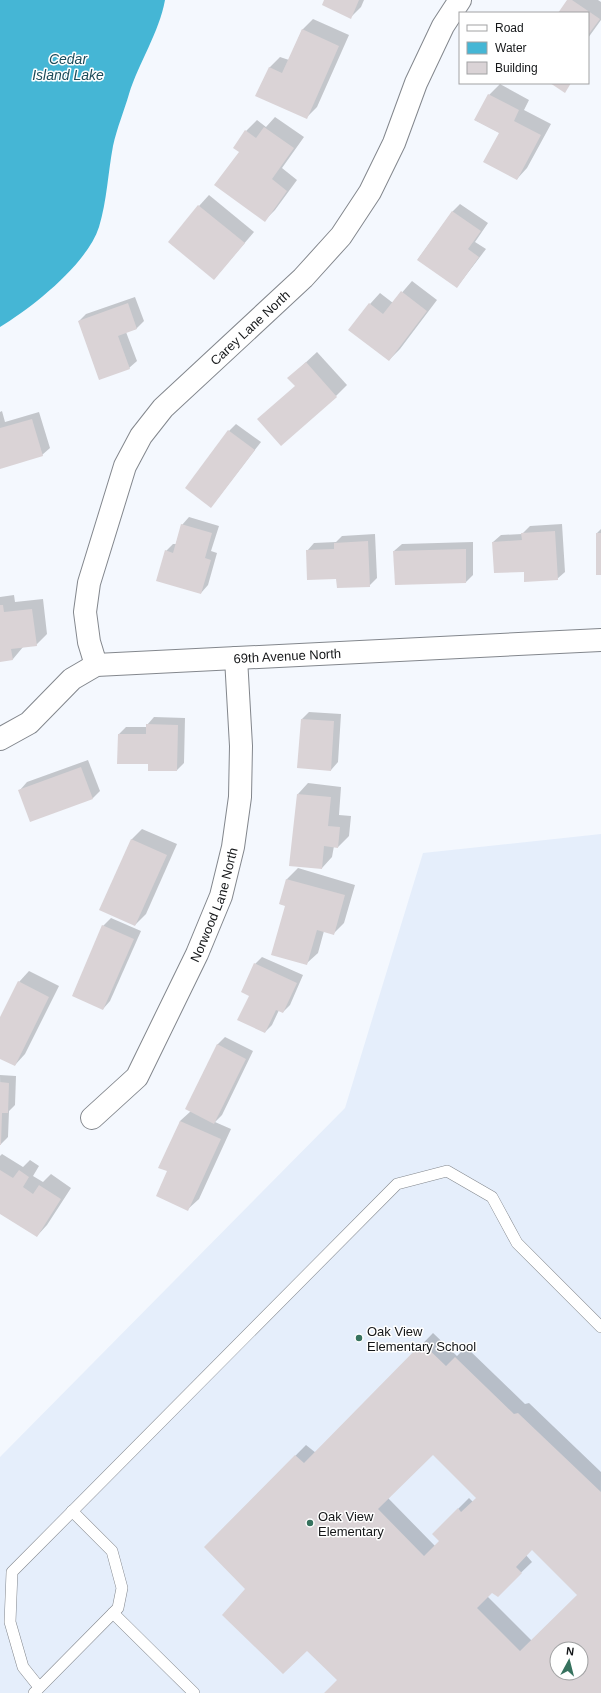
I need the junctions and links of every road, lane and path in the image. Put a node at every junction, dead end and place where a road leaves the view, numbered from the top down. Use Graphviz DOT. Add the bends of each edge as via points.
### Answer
graph roads {
  1 [pos="460,0"];
  2 [pos="601,640"];
  3 [pos="236,658"];
  4 [pos="96,665"];
  5 [pos="0,739"];
  6 [pos="92,1118"];
  7 [pos="601,1326"];
  8 [pos="72,1511"];
  9 [pos="113,1613"];
  10 [pos="36,1690"];
  11 [pos="194,1693"];
  1 -- 4 [label="street, Carey Lane North" via="443,26 419,76 394,143 370,192 341,236 302,278 163,408 141,436 125,466 89,584 85,612 89,642"];
  2 -- 3 [label="street, 69th Avenue North"];
  3 -- 4 [label="street, 69th Avenue North"];
  3 -- 6 [label="street, Norwood Lane North" via="241,746 240,797 233,847 221,896 197,954 137,1077"];
  4 -- 5 [label="street, 69th Avenue North" via="72,679 29,724"];
  7 -- 8 [label="lane" via="517,1243 492,1197 447,1171 397,1184"];
  8 -- 9 [label="lane" via="112,1551 122,1588 118,1608"];
  8 -- 10 [label="lane" via="12,1572 10,1622 23,1667"];
  9 -- 10 [label="lane"];
  9 -- 11 [label="lane"];
}
